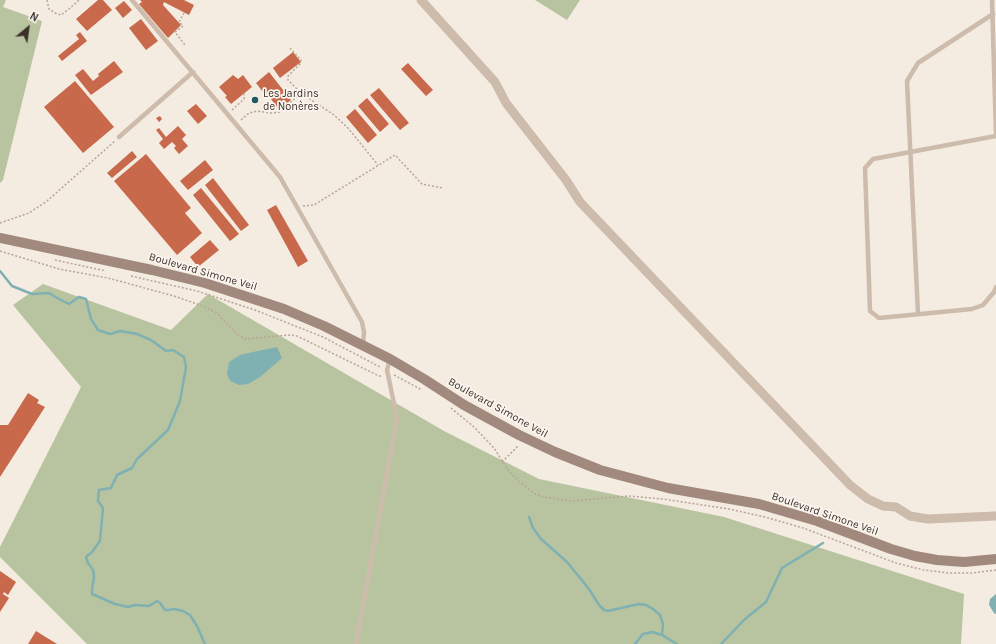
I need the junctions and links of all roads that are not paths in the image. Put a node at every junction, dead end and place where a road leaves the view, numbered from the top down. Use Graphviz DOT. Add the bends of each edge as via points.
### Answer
graph roads {
  1 [pos="132,0"];
  2 [pos="421,0"];
  3 [pos="992,0"];
  4 [pos="993,14"];
  5 [pos="193,72"];
  6 [pos="996,134"];
  7 [pos="119,138"];
  8 [pos="911,152"];
  9 [pos="0,238"];
  10 [pos="996,287"];
  11 [pos="918,314"];
  12 [pos="363,345"];
  13 [pos="390,359"];
  14 [pos="996,516"];
  15 [pos="996,559"];
  16 [pos="356,644"];
  1 -- 5 [label="lane"];
  2 -- 14 [label="street" via="495,82 506,103 580,202 850,485 868,499 883,506 896,507 910,516 928,519"];
  3 -- 4 [label="lane"];
  4 -- 6 [label="lane"];
  4 -- 8 [label="lane" via="918,63 908,81"];
  5 -- 7 [label="lane"];
  5 -- 12 [label="lane" via="280,177 362,322"];
  6 -- 8 [label="lane"];
  8 -- 11 [label="lane"];
  8 -- 11 [label="lane" via="873,159 865,168 870,311 879,318"];
  9 -- 12 [label="main road, Boulevard Simone Veil" via="205,283 284,309"];
  10 -- 11 [label="lane" via="983,305 972,309"];
  12 -- 13 [label="main road, Boulevard Simone Veil"];
  13 -- 15 [label="main road, Boulevard Simone Veil" via="464,405 526,439 600,470 668,488 759,504 817,521 891,550 915,556 964,562"];
  13 -- 16 [label="lane" via="387,370 397,418"];
}
